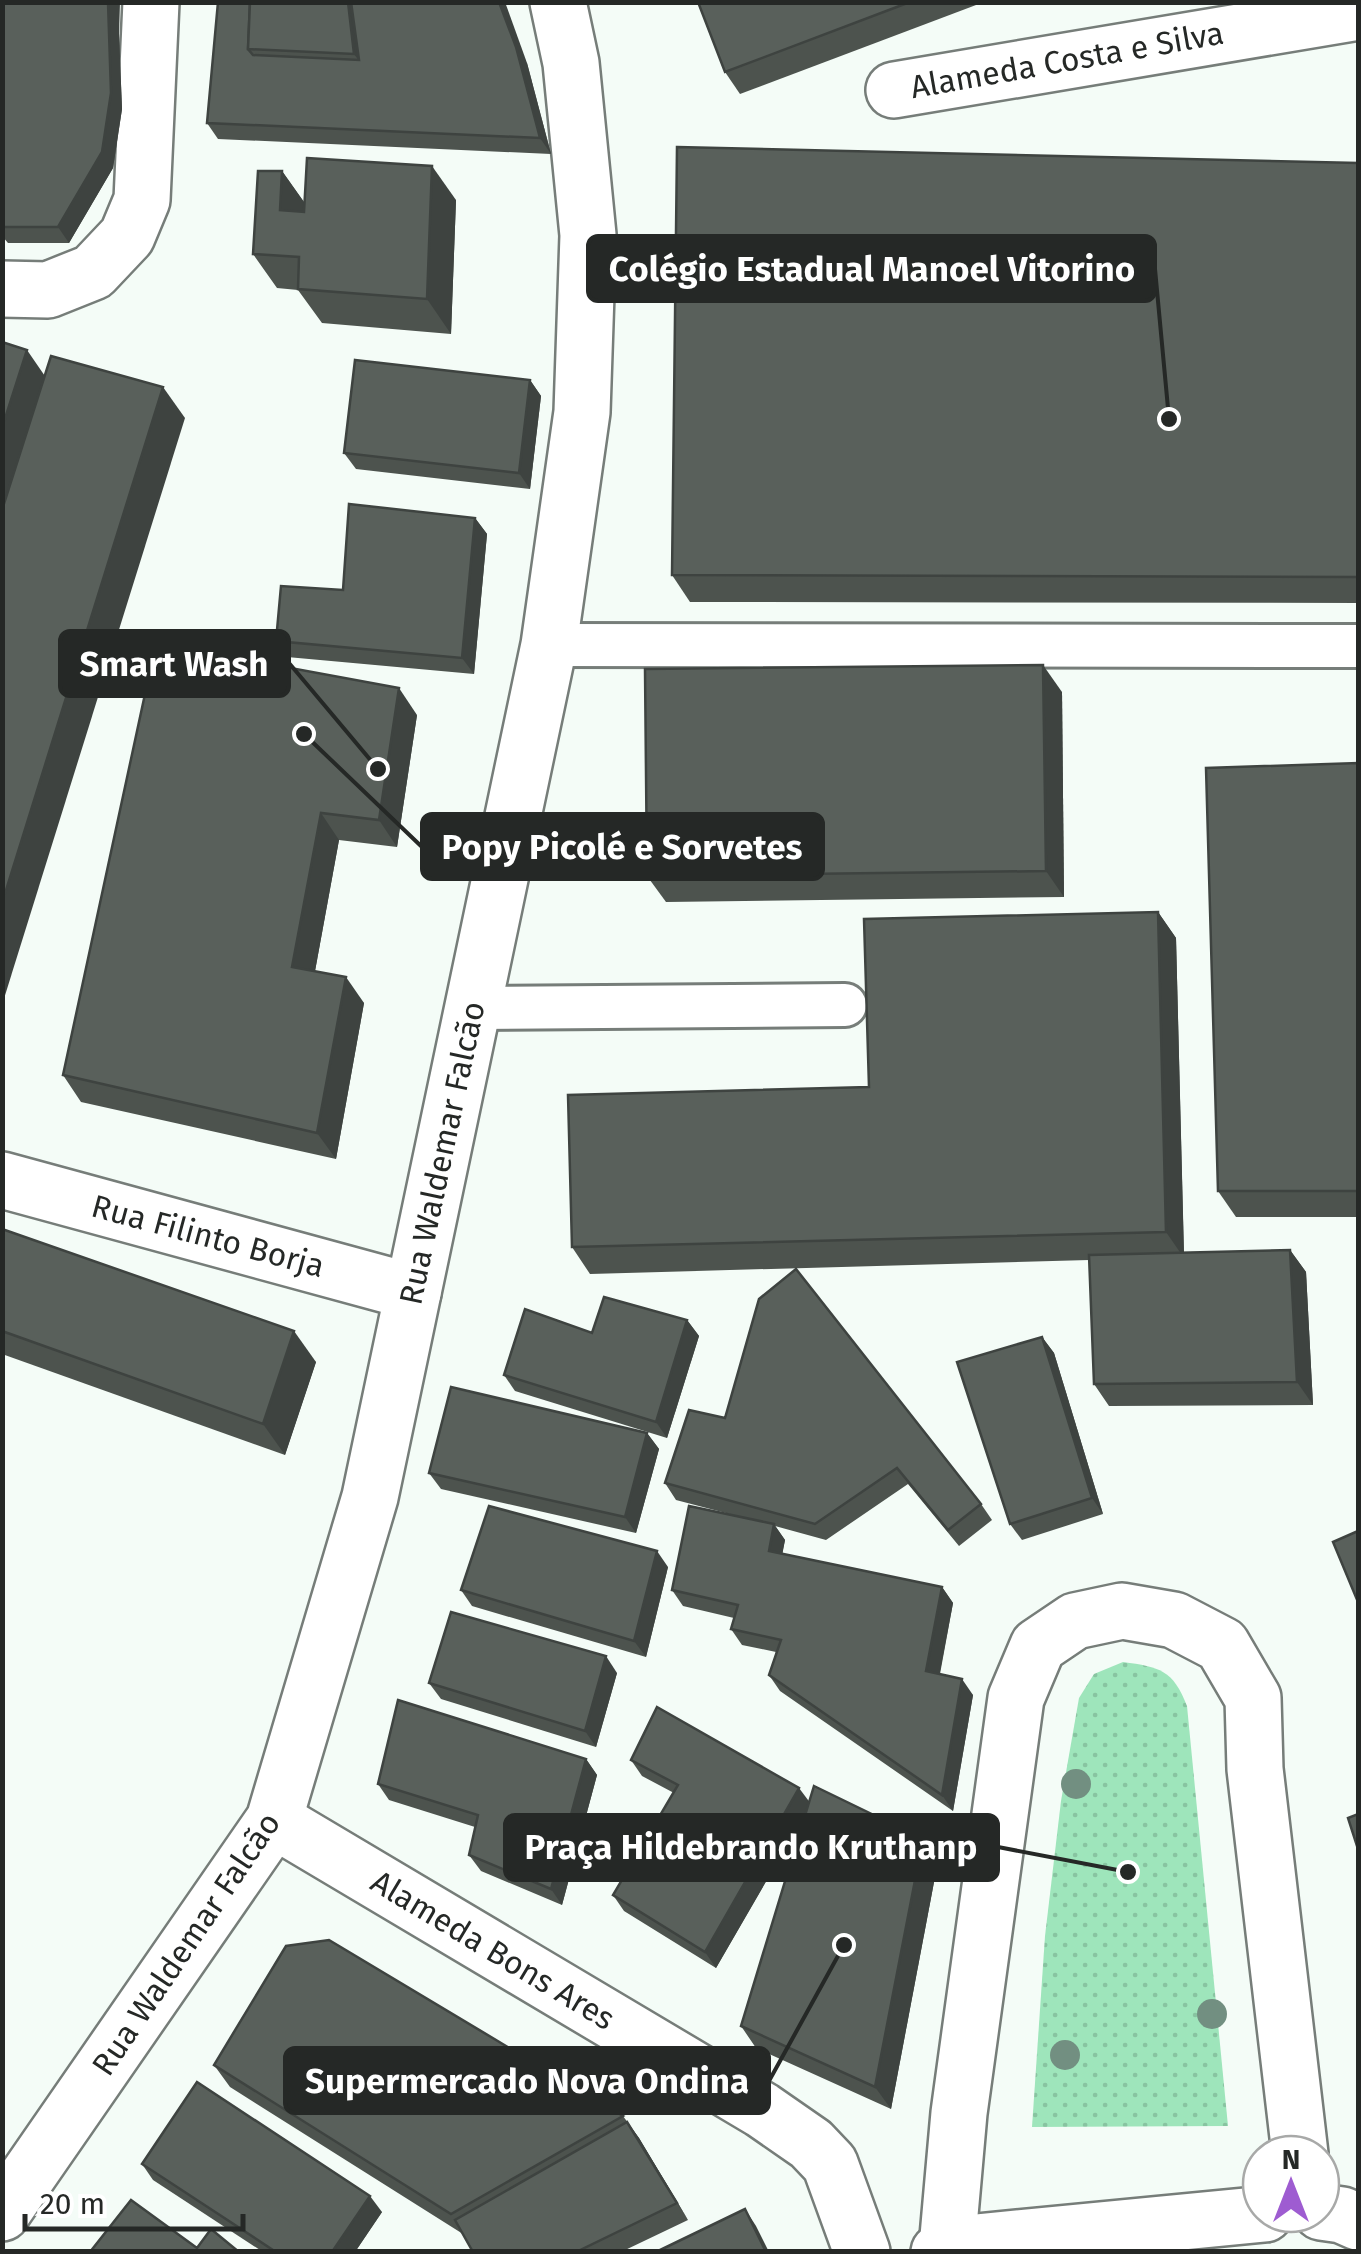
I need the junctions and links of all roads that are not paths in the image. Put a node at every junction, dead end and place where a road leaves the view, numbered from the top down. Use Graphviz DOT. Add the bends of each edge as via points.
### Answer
graph roads {
  1 [pos="151,2"];
  2 [pos="558,2"];
  3 [pos="1358,12"];
  4 [pos="894,90"];
  5 [pos="2,289"];
  6 [pos="549,645"];
  7 [pos="1358,646"];
  8 [pos="845,1006"];
  9 [pos="472,1008"];
  10 [pos="2,1180"];
  11 [pos="414,1292"];
  12 [pos="274,1820"];
  13 [pos="1298,2134"];
  14 [pos="2,2213"];
  15 [pos="1241,2216"];
  16 [pos="943,2250"];
  17 [pos="862,2252"];
  1 -- 5 [label="street" via="142,200 127,236 93,272 48,290"];
  2 -- 6 [label="street, Rua Waldemar Falcão" via="572,63 588,235 582,412"];
  3 -- 4 [label="street, Alameda Costa e Silva"];
  6 -- 7 [label="lane"];
  6 -- 9 [label="street, Rua Waldemar Falcão"];
  8 -- 9 [label="lane"];
  9 -- 11 [label="street, Rua Waldemar Falcão"];
  10 -- 11 [label="street, Rua Filinto Borja"];
  11 -- 12 [label="street, Rua Waldemar Falcão" via="370,1497"];
  12 -- 14 [label="street, Rua Waldemar Falcão"];
  12 -- 17 [label="street, Alameda Bons Ares" via="811,2144 830,2164"];
  13 -- 16 [label="street" via="1255,1769 1253,1698 1222,1645 1174,1620 1122,1611 1075,1621 1038,1646 1016,1698"];
  15 -- 16 [label="street"];
}
